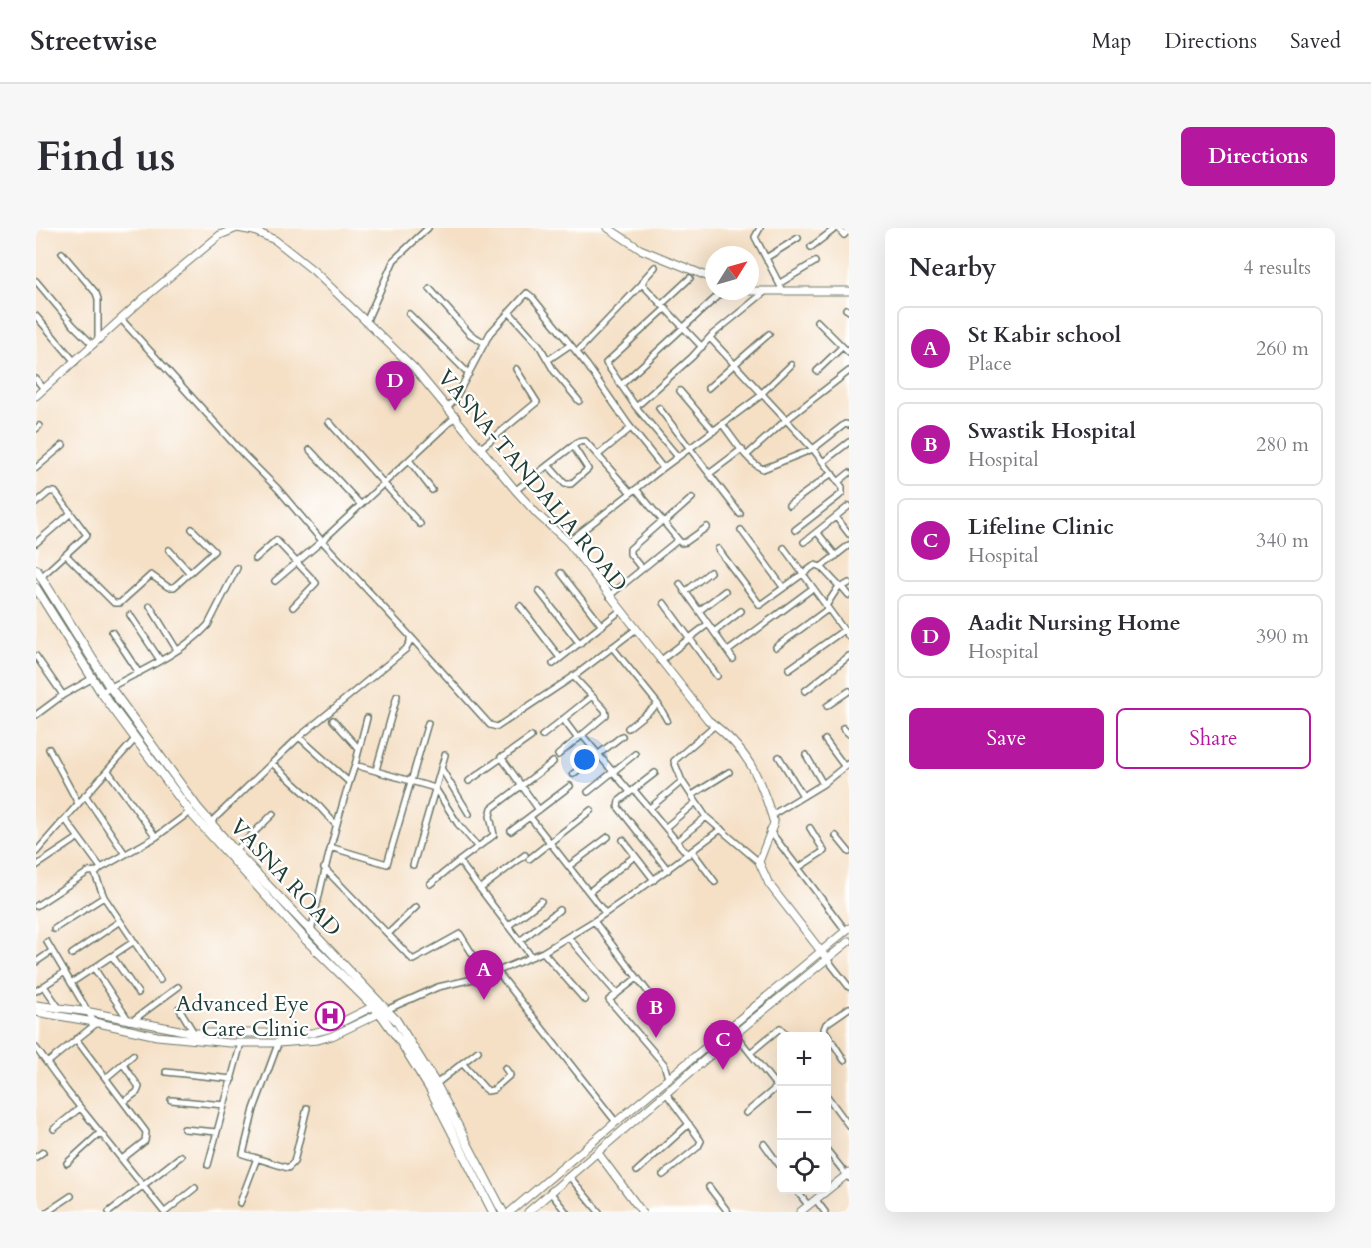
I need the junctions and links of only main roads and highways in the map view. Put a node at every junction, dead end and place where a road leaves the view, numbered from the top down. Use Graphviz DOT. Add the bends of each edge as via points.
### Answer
graph roads {
  1 [pos="36,569"];
  2 [pos="37,590"];
  3 [pos="194,809"];
  4 [pos="377,1005"];
  5 [pos="383,1012"];
  6 [pos="465,1136"];
  7 [pos="456,1141"];
  8 [pos="493,1212"];
  9 [pos="503,1212"];
  1 -- 3 [label="main road, VASNA ROAD"];
  2 -- 3 [label="main road, VASNA ROAD" via="135,739"];
  3 -- 4 [label="main road, VASNA ROAD"];
  3 -- 4 [label="main road, VASNA ROAD" via="306,940"];
  4 -- 5 [label="main road, VASNA ROAD"];
  5 -- 6 [label="main road, VASNA ROAD" via="412,1043"];
  5 -- 7 [label="main road, VASNA ROAD"];
  6 -- 7 [label="main road"];
  6 -- 9 [label="main road, VASNA ROAD"];
  7 -- 8 [label="main road, VASNA ROAD"];
}
